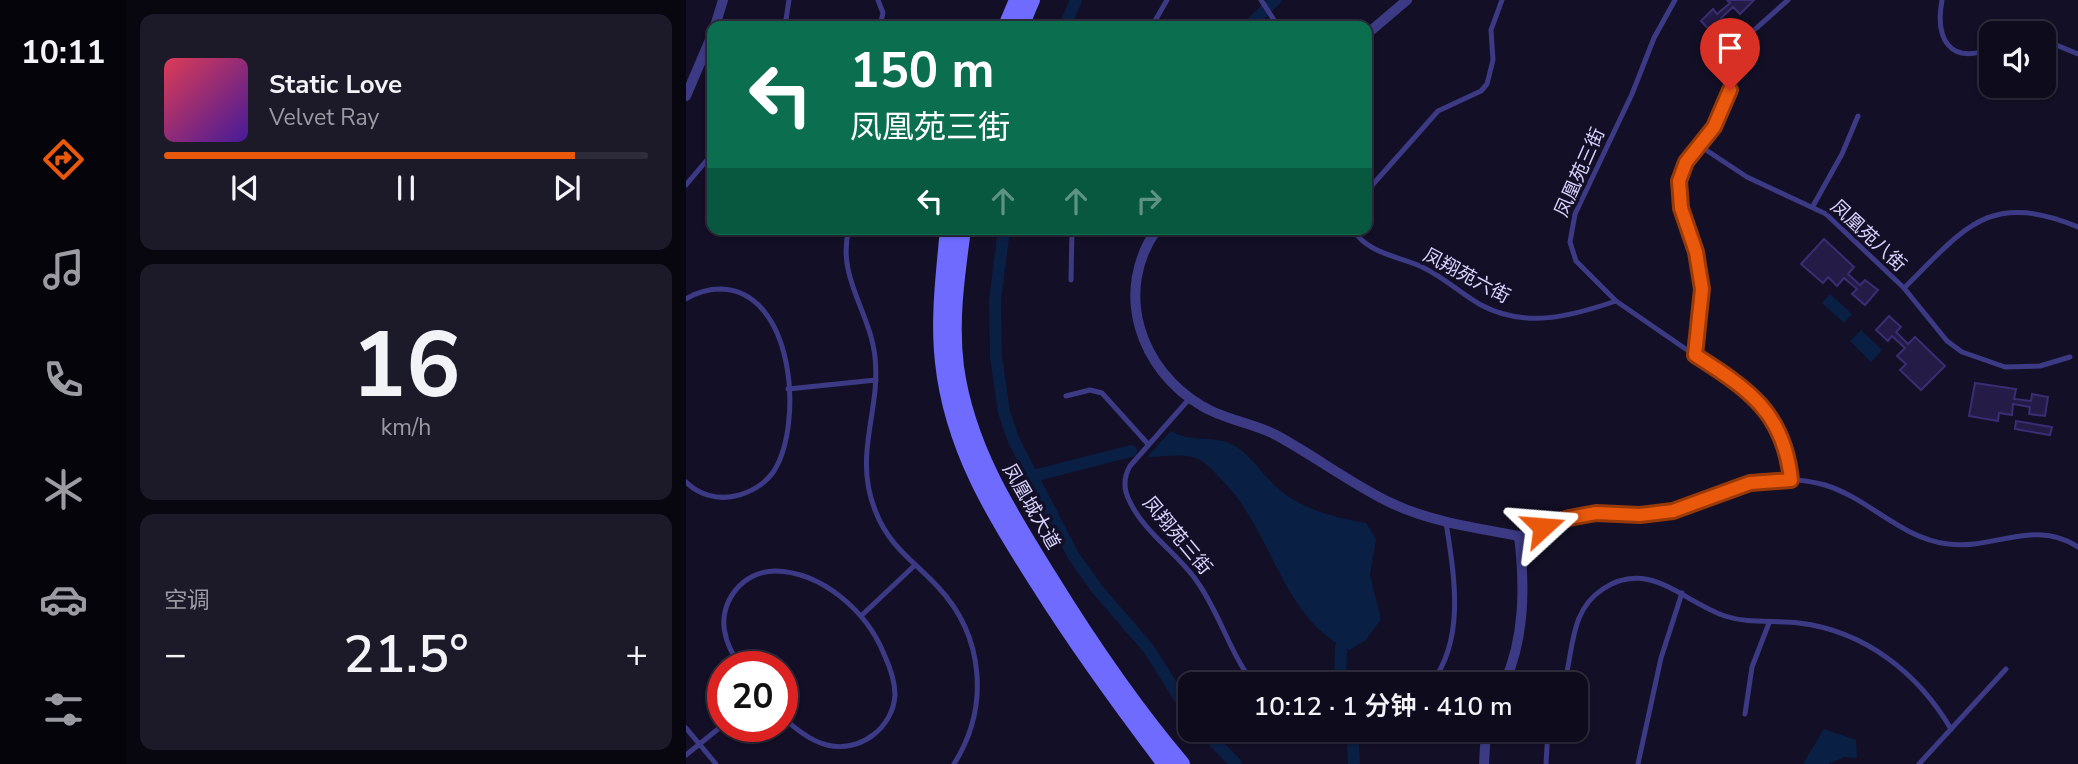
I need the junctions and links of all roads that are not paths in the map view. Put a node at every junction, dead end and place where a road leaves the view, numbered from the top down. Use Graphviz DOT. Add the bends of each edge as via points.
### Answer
graph roads {
  1 [pos="723,0"];
  2 [pos="789,0"];
  3 [pos="877,0"];
  4 [pos="1017,0"];
  5 [pos="1032,0"];
  6 [pos="1167,0"];
  7 [pos="1407,0"];
  8 [pos="1502,0"];
  9 [pos="1675,0"];
  10 [pos="1788,0"];
  11 [pos="1942,0"];
  12 [pos="1264,6"];
  13 [pos="717,21"];
  14 [pos="786,21"];
  15 [pos="881,21"];
  16 [pos="1008,21"];
  17 [pos="1023,21"];
  18 [pos="1155,21"];
  19 [pos="1274,21"];
  20 [pos="1372,30"];
  21 [pos="2056,45"];
  22 [pos="707,47"];
  23 [pos="1979,51"];
  24 [pos="2078,54"];
  25 [pos="686,96"];
  26 [pos="1858,116"];
  27 [pos="1700,146"];
  28 [pos="707,159"];
  29 [pos="686,185"];
  30 [pos="1372,185"];
  31 [pos="1813,206"];
  32 [pos="2078,227"];
  33 [pos="848,235"];
  34 [pos="948,235"];
  35 [pos="963,235"];
  36 [pos="1072,235"];
  37 [pos="1154,235"];
  38 [pos="1360,235"];
  39 [pos="1071,280"];
  40 [pos="1904,288"];
  41 [pos="686,299"];
  42 [pos="1616,300"];
  43 [pos="1695,355"];
  44 [pos="2070,357"];
  45 [pos="876,380"];
  46 [pos="788,389"];
  47 [pos="1066,396"];
  48 [pos="1190,398"];
  49 [pos="1147,444"];
  50 [pos="1791,480"];
  51 [pos="686,482"];
  52 [pos="1446,522"];
  53 [pos="1520,536"];
  54 [pos="2078,547"];
  55 [pos="914,566"];
  56 [pos="1682,593"];
  57 [pos="861,616"];
  58 [pos="1769,623"];
  59 [pos="733,651"];
  60 [pos="2006,669"];
  61 [pos="1245,672"];
  62 [pos="1437,672"];
  63 [pos="1508,672"];
  64 [pos="1566,672"];
  65 [pos="1745,714"];
  66 [pos="686,728"];
  67 [pos="798,729"];
  68 [pos="1951,729"];
  69 [pos="707,738"];
  70 [pos="1485,742"];
  71 [pos="1547,742"];
  72 [pos="699,745"];
  73 [pos="686,755"];
  74 [pos="716,764"];
  75 [pos="954,764"];
  76 [pos="1165,764"];
  77 [pos="1182,764"];
  78 [pos="1483,764"];
  79 [pos="1546,764"];
  80 [pos="1638,764"];
  81 [pos="1919,764"];
  1 -- 13 [label="street"];
  2 -- 14 [label="lane"];
  3 -- 15 [label="lane"];
  4 -- 16 [label="main road"];
  5 -- 17 [label="main road"];
  6 -- 18 [label="lane"];
  7 -- 20 [label="street"];
  8 -- 30 [label="lane" via="1491,30 1493,60 1487,84 1482,91 1438,111"];
  9 -- 42 [label="lane, 凤凰苑三街" via="1570,230 1576,261"];
  10 -- 27 [label="lane" via="1743,40 1725,107"];
  11 -- 23 [label="lane" via="1939,25 1944,41 1964,54"];
  12 -- 19 [label="lane"];
  21 -- 24 [label="lane"];
  22 -- 25 [label="street"];
  26 -- 31 [label="lane, 凤凰苑八街"];
  27 -- 31 [label="lane, 凤凰苑八街" via="1747,177"];
  27 -- 43 [label="lane" via="1686,162 1679,181 1681,208 1702,289"];
  28 -- 29 [label="lane"];
  31 -- 40 [label="lane, 凤凰苑八街"];
  32 -- 40 [label="lane, 凤凰苑八街" via="2025,211 1995,215 1964,231"];
  33 -- 45 [label="lane" via="845,264 871,335"];
  34 -- 76 [label="main road, 凤凰城大道" via="943,363 956,430 969,465 1002,528 1066,628"];
  35 -- 77 [label="main road, 凤凰城大道" via="954,339 961,390 980,454 993,484 1069,609"];
  36 -- 39 [label="lane"];
  37 -- 48 [label="street" via="1136,282 1138,327 1157,368"];
  38 -- 42 [label="lane, 凤翔苑六街" via="1375,249 1420,266 1481,305 1516,317 1562,318"];
  40 -- 44 [label="lane, 凤凰苑八街" via="1947,341 1990,364 2040,366"];
  41 -- 46 [label="lane" via="711,289 730,289 763,307 777,331"];
  42 -- 43 [label="lane, 凤凰苑三街"];
  43 -- 50 [label="lane, 凤凰苑三街" via="1745,388 1769,414 1787,452"];
  45 -- 46 [label="lane"];
  45 -- 55 [label="lane" via="865,446 868,488 884,529"];
  46 -- 51 [label="lane" via="781,454 761,485 727,498 708,496"];
  47 -- 49 [label="lane" via="1090,390 1102,393"];
  48 -- 49 [label="lane, 凤翔苑三街"];
  48 -- 52 [label="street" via="1204,408 1274,434 1393,504"];
  49 -- 61 [label="lane, 凤翔苑三街" via="1125,474 1125,491 1212,604"];
  50 -- 53 [label="lane" via="1750,483 1665,512 1582,515"];
  50 -- 54 [label="lane" via="1845,492 1906,532 1930,542 1955,545 2034,533 2062,538"];
  52 -- 53 [label="street"];
  52 -- 62 [label="lane" via="1455,585 1453,624 1447,654"];
  53 -- 63 [label="street" via="1522,605"];
  55 -- 57 [label="lane"];
  55 -- 75 [label="lane" via="956,610 977,666 974,724"];
  56 -- 58 [label="lane" via="1723,615"];
  56 -- 64 [label="lane" via="1668,584 1635,578 1619,581 1590,598 1574,628"];
  56 -- 80 [label="lane" via="1661,658"];
  57 -- 59 [label="lane" via="845,600 808,579 788,572 758,573 734,591 724,618 724,633"];
  57 -- 67 [label="lane" via="879,641 895,686 888,720 877,734 844,747 827,745"];
  58 -- 65 [label="lane" via="1752,667"];
  58 -- 68 [label="lane" via="1821,628 1872,648 1917,682"];
  60 -- 68 [label="lane"];
  66 -- 72 [label="lane"];
  68 -- 81 [label="lane"];
  69 -- 72 [label="lane"];
  70 -- 78 [label="street"];
  71 -- 79 [label="lane"];
  72 -- 73 [label="lane"];
  72 -- 74 [label="lane"];
}
